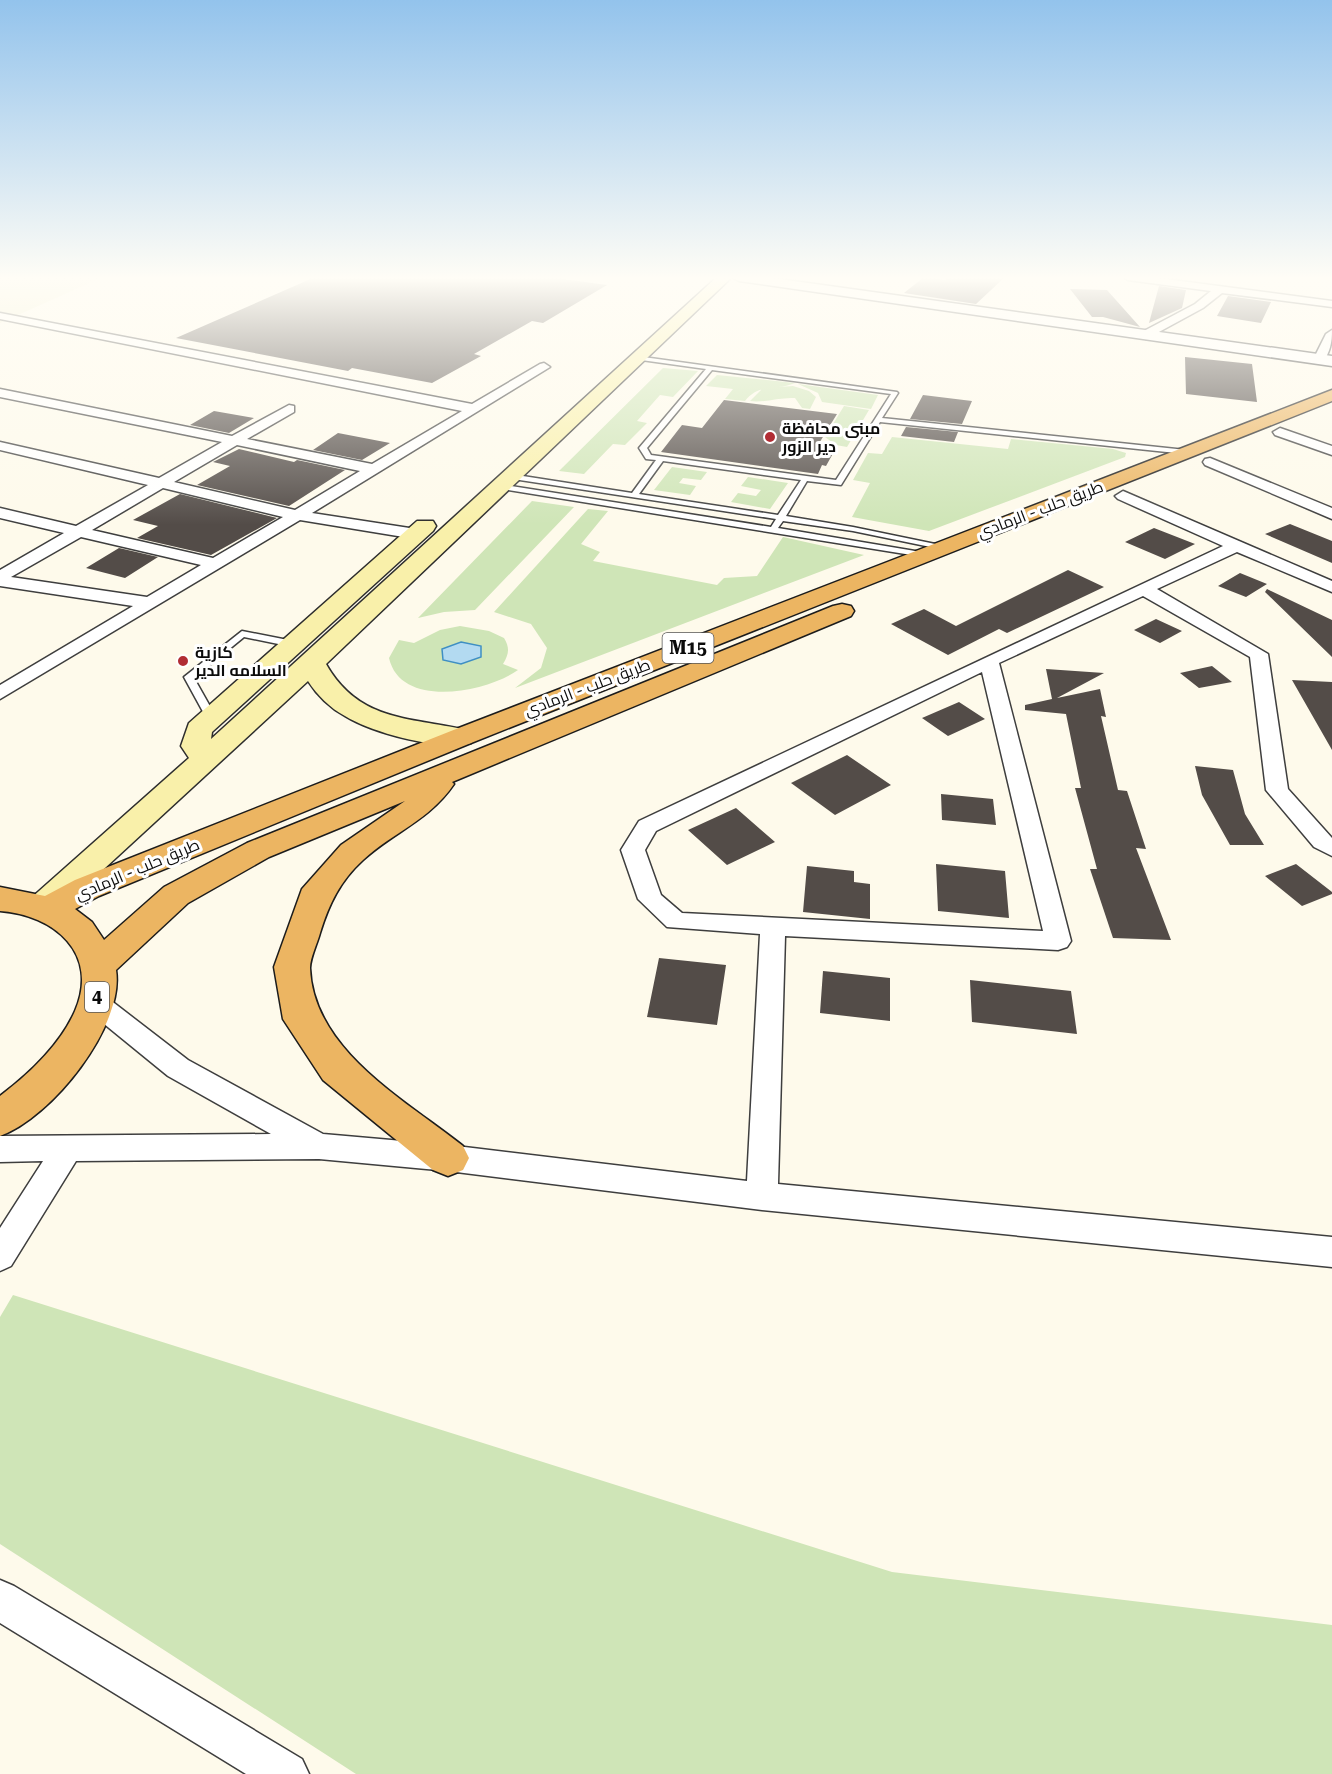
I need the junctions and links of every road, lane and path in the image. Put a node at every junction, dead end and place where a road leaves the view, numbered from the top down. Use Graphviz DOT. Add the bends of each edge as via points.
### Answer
graph roads {
  1 [pos="214,360"];
  2 [pos="611,360"];
  3 [pos="634,360"];
  4 [pos="649,360"];
  5 [pos="544,367"];
  6 [pos="711,368"];
  7 [pos="0,393"];
  8 [pos="1332,394"];
  9 [pos="289,409"];
  10 [pos="475,409"];
  11 [pos="1332,411"];
  12 [pos="879,420"];
  13 [pos="1280,432"];
  14 [pos="234,440"];
  15 [pos="0,446"];
  16 [pos="1332,451"];
  17 [pos="1186,452"];
  18 [pos="661,459"];
  19 [pos="1210,462"];
  20 [pos="374,469"];
  21 [pos="1255,478"];
  22 [pos="805,479"];
  23 [pos="477,480"];
  24 [pos="505,481"];
  25 [pos="161,483"];
  26 [pos="635,494"];
  27 [pos="1122,496"];
  28 [pos="1332,506"];
  29 [pos="442,511"];
  30 [pos="0,513"];
  31 [pos="1332,514"];
  32 [pos="297,515"];
  33 [pos="782,517"];
  34 [pos="773,530"];
  35 [pos="77,531"];
  36 [pos="416,534"];
  37 [pos="1238,545"];
  38 [pos="933,552"];
  39 [pos="216,564"];
  40 [pos="0,579"];
  41 [pos="1332,586"];
  42 [pos="1146,590"];
  43 [pos="150,603"];
  44 [pos="302,653"];
  45 [pos="989,661"];
  46 [pos="0,693"];
  47 [pos="212,717"];
  48 [pos="461,737"];
  49 [pos="205,759"];
  50 [pos="453,771"];
  51 [pos="1332,848"];
  52 [pos="0,899"];
  53 [pos="45,908"];
  54 [pos="773,927"];
  55 [pos="99,965"];
  56 [pos="96,1004"];
  57 [pos="0,1119"];
  58 [pos="319,1146"];
  59 [pos="69,1147"];
  60 [pos="0,1149"];
  61 [pos="448,1158"];
  62 [pos="762,1196"];
  63 [pos="1332,1252"];
  64 [pos="0,1256"];
  65 [pos="0,1600"];
  66 [pos="287,1774"];
  1 -- 10 [label="street"];
  2 -- 23 [label="main road"];
  3 -- 24 [label="main road"];
  4 -- 6 [label="lane"];
  5 -- 10 [label="street"];
  6 -- 12 [label="lane" via="895,393"];
  6 -- 18 [label="lane" via="643,448 649,457"];
  7 -- 14 [label="street"];
  8 -- 17 [label="highway, طريق حلب - الرمادي / M15"];
  9 -- 14 [label="street"];
  10 -- 20 [label="street"];
  11 -- 13 [label="highway, طريق حلب - الرمادي / M15"];
  12 -- 17 [label="lane"];
  12 -- 22 [label="lane" via="838,483"];
  13 -- 16 [label="street"];
  13 -- 19 [label="highway, طريق حلب - الرمادي / M15"];
  14 -- 20 [label="street"];
  14 -- 25 [label="street"];
  15 -- 25 [label="street"];
  17 -- 38 [label="highway, طريق حلب - الرمادي / M15"];
  18 -- 22 [label="lane"];
  18 -- 26 [label="lane"];
  19 -- 21 [label="street"];
  19 -- 27 [label="highway, طريق حلب - الرمادي / M15"];
  20 -- 32 [label="street"];
  21 -- 28 [label="street"];
  21 -- 31 [label="street"];
  22 -- 33 [label="lane"];
  24 -- 26 [label="lane"];
  24 -- 34 [label="lane"];
  24 -- 44 [label="main road"];
  25 -- 32 [label="street"];
  25 -- 35 [label="street"];
  26 -- 33 [label="lane"];
  27 -- 37 [label="street"];
  27 -- 50 [label="highway, طريق حلب - الرمادي / M15"];
  29 -- 36 [label="main road"];
  30 -- 35 [label="street"];
  32 -- 36 [label="street"];
  32 -- 39 [label="street"];
  33 -- 34 [label="lane"];
  33 -- 38 [label="lane"];
  34 -- 38 [label="lane"];
  35 -- 39 [label="street"];
  35 -- 40 [label="street"];
  36 -- 44 [label="main road"];
  37 -- 41 [label="street"];
  37 -- 42 [label="street"];
  38 -- 48 [label="highway, طريق حلب - الرمادي / M15"];
  39 -- 43 [label="street"];
  40 -- 43 [label="street"];
  42 -- 45 [label="street"];
  42 -- 51 [label="street" via="1259,654 1277,790 1322,842"];
  43 -- 46 [label="street"];
  44 -- 47 [label="main road"];
  44 -- 47 [label="lane" via="242,634 189,677"];
  44 -- 48 [label="main road" via="327,690 359,713 405,729"];
  44 -- 49 [label="main road"];
  45 -- 54 [label="street" via="1058,941"];
  45 -- 54 [label="street" via="646,826 633,850 650,898 676,921"];
  47 -- 49 [label="main road" via="195,737 198,753"];
  48 -- 53 [label="highway, طريق حلب - الرمادي / M15"];
  49 -- 53 [label="main road"];
  50 -- 55 [label="highway, طريق حلب - الرمادي / M15" via="258,850 176,895"];
  50 -- 61 [label="highway" via="412,812 352,852 314,897 292,967 302,1019 337,1069"];
  52 -- 53 [label="highway, 4"];
  53 -- 55 [label="highway, 4" via="72,923 90,942"];
  54 -- 62 [label="street"];
  55 -- 56 [label="highway, 4"];
  56 -- 57 [label="highway, 4" via="79,1042 47,1081"];
  56 -- 58 [label="street" via="178,1068"];
  58 -- 59 [label="street"];
  58 -- 61 [label="street"];
  59 -- 60 [label="street"];
  59 -- 64 [label="street"];
  61 -- 62 [label="street"];
  62 -- 63 [label="street"];
  65 -- 66 [label="street"];
}
